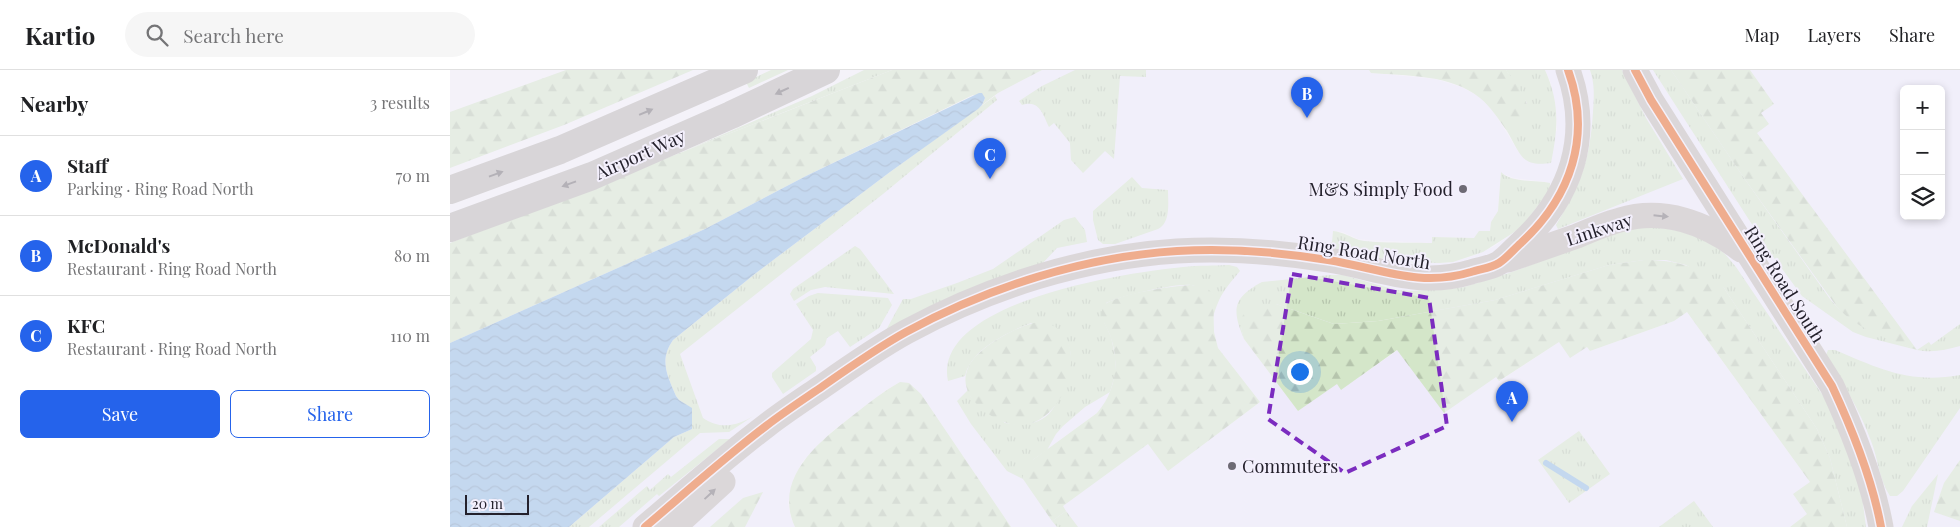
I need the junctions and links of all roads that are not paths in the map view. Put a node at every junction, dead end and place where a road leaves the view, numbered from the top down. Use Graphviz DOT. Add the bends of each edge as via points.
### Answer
graph roads {
  1 [pos="744,70"];
  2 [pos="826,70"];
  3 [pos="1568,70"];
  4 [pos="1635,70"];
  5 [pos="450,190"];
  6 [pos="450,228"];
  7 [pos="1752,259"];
  8 [pos="1498,263"];
  9 [pos="822,386"];
  10 [pos="645,527"];
  11 [pos="674,527"];
  12 [pos="1881,527"];
  5 -- 1 [label="highway, Airport Way, one-way" via="560,150"];
  2 -- 6 [label="highway, Airport Way, one-way" via="592,176"];
  3 -- 8 [label="street, Ring Road North" via="1579,128 1569,176 1552,208 1534,231"];
  4 -- 7 [label="street, Ring Road South"];
  8 -- 7 [label="street, Linkway, one-way" via="1620,220 1645,215 1684,219 1701,225"];
  7 -- 12 [label="street, Ring Road South" via="1832,386 1863,459"];
  8 -- 9 [label="street, Ring Road North" via="1460,275 1422,279 1330,260 1252,252 1180,250 1120,258 1003,287 961,305 906,332"];
  9 -- 10 [label="street" via="767,425"];
  11 -- 9 [label="street, one-way"];
}
